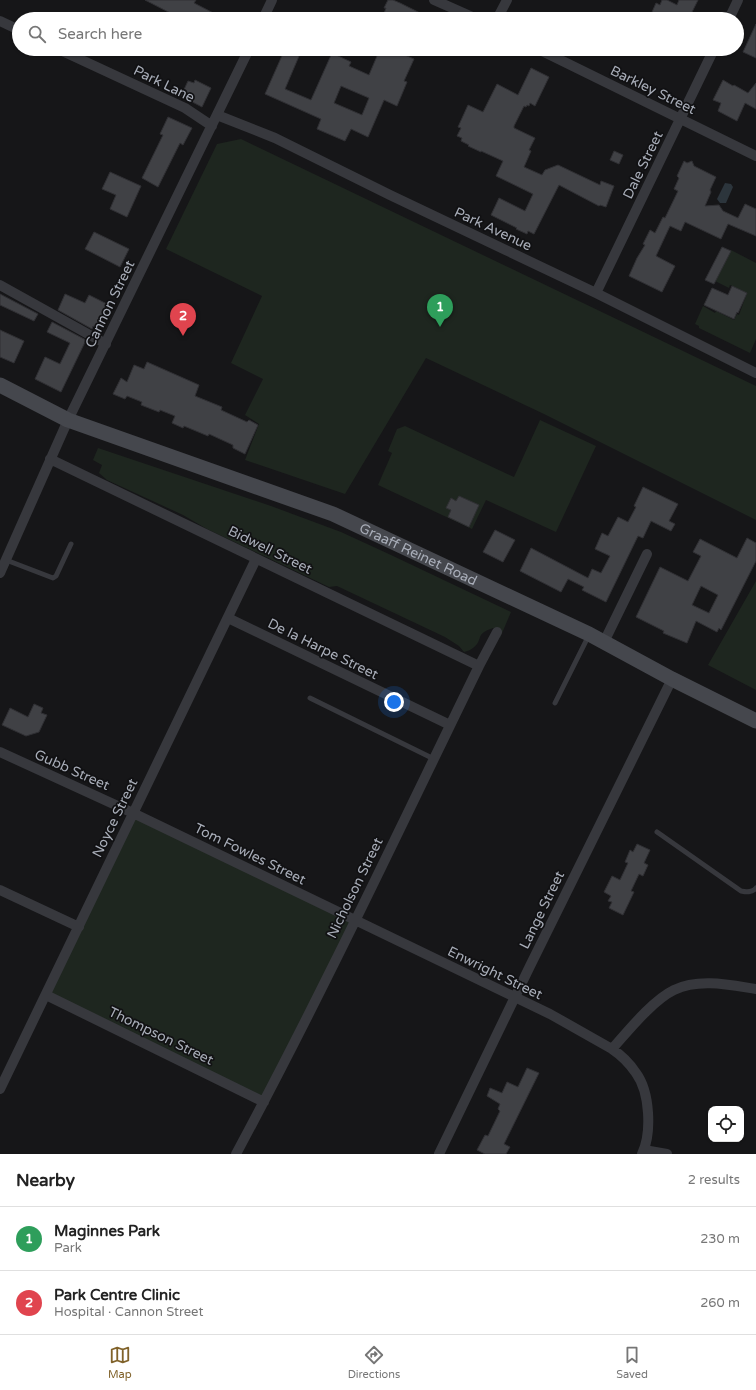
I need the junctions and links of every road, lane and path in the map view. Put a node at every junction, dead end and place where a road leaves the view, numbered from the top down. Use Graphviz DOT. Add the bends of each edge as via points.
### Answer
graph roads {
  1 [pos="272,0"];
  2 [pos="434,0"];
  3 [pos="507,0"];
  4 [pos="738,0"];
  5 [pos="266,12"];
  6 [pos="461,12"];
  7 [pos="501,12"];
  8 [pos="732,12"];
  9 [pos="0,21"];
  10 [pos="12,27"];
  11 [pos="73,56"];
  12 [pos="246,56"];
  13 [pos="552,56"];
  14 [pos="711,56"];
  15 [pos="217,115"];
  16 [pos="680,119"];
  17 [pos="212,126"];
  18 [pos="756,156"];
  19 [pos="0,285"];
  20 [pos="596,293"];
  21 [pos="106,344"];
  22 [pos="756,373"];
  23 [pos="0,385"];
  24 [pos="68,420"];
  25 [pos="50,459"];
  26 [pos="71,544"];
  27 [pos="647,554"];
  28 [pos="256,559"];
  29 [pos="6,560"];
  30 [pos="0,573"];
  31 [pos="228,618"];
  32 [pos="497,632"];
  33 [pos="589,634"];
  34 [pos="604,642"];
  35 [pos="479,666"];
  36 [pos="672,679"];
  37 [pos="310,698"];
  38 [pos="555,703"];
  39 [pos="756,721"];
  40 [pos="450,726"];
  41 [pos="0,752"];
  42 [pos="434,759"];
  43 [pos="133,812"];
  44 [pos="657,832"];
  45 [pos="756,888"];
  46 [pos="0,890"];
  47 [pos="355,921"];
  48 [pos="79,927"];
  49 [pos="756,989"];
  50 [pos="46,995"];
  51 [pos="515,998"];
  52 [pos="616,1052"];
  53 [pos="0,1089"];
  54 [pos="264,1102"];
  55 [pos="643,1152"];
  56 [pos="236,1154"];
  57 [pos="440,1154"];
  58 [pos="667,1154"];
  1 -- 5 [label="street"];
  2 -- 6 [label="street"];
  3 -- 7 [label="street"];
  4 -- 8 [label="street"];
  9 -- 10 [label="street"];
  11 -- 17 [label="street, Park Lane" via="185,108"];
  12 -- 15 [label="street, Cannon Street"];
  13 -- 16 [label="street, Barkley Street"];
  14 -- 16 [label="street, Dale Street"];
  15 -- 17 [label="street, Cannon Street"];
  15 -- 20 [label="street, Park Avenue" via="275,138"];
  16 -- 18 [label="street, Barkley Street"];
  16 -- 20 [label="street, Dale Street"];
  17 -- 21 [label="street, Cannon Street"];
  19 -- 21 [label="street"];
  20 -- 22 [label="street, Park Avenue"];
  21 -- 24 [label="street, Cannon Street"];
  23 -- 24 [label="main road, Graaff Reinet Road"];
  24 -- 25 [label="street, Cannon Street"];
  24 -- 33 [label="main road, Graaff Reinet Road" via="333,514"];
  25 -- 28 [label="street, Bidwell Street"];
  25 -- 29 [label="street, Cannon Street"];
  26 -- 29 [label="lane" via="53,578"];
  27 -- 34 [label="street"];
  28 -- 31 [label="street, Noyce Street"];
  28 -- 35 [label="street, Bidwell Street"];
  29 -- 30 [label="street, Cannon Street"];
  31 -- 40 [label="street, De la Harpe Street"];
  31 -- 43 [label="street, Noyce Street"];
  32 -- 35 [label="street, Nicholson Street"];
  33 -- 34 [label="main road, Graaff Reinet Road"];
  33 -- 38 [label="lane"];
  34 -- 36 [label="main road, Graaff Reinet Road"];
  35 -- 40 [label="street, Nicholson Street"];
  36 -- 39 [label="main road, Graaff Reinet Road"];
  36 -- 51 [label="street, Lange Street"];
  37 -- 42 [label="lane"];
  40 -- 42 [label="street, Nicholson Street"];
  41 -- 43 [label="street, Gubb Street"];
  42 -- 47 [label="street, Nicholson Street"];
  43 -- 47 [label="street, Tom Fowles Street"];
  43 -- 48 [label="street, Noyce Street"];
  44 -- 45 [label="lane" via="740,891 747,892"];
  46 -- 48 [label="street"];
  47 -- 51 [label="street, Enwright Street"];
  47 -- 54 [label="street, Nicholson Street"];
  48 -- 50 [label="street, Noyce Street"];
  49 -- 52 [label="street" via="726,984 692,984 675,989 662,997 631,1027"];
  50 -- 53 [label="street, Noyce Street"];
  50 -- 54 [label="street, Thompson Street"];
  51 -- 52 [label="street, Enwright Street" via="550,1014"];
  51 -- 57 [label="street, Lange Street"];
  52 -- 55 [label="street, Enwright Street" via="637,1073 646,1096 648,1125"];
  54 -- 56 [label="street, Nicholson Street"];
  55 -- 58 [label="street"];
}
